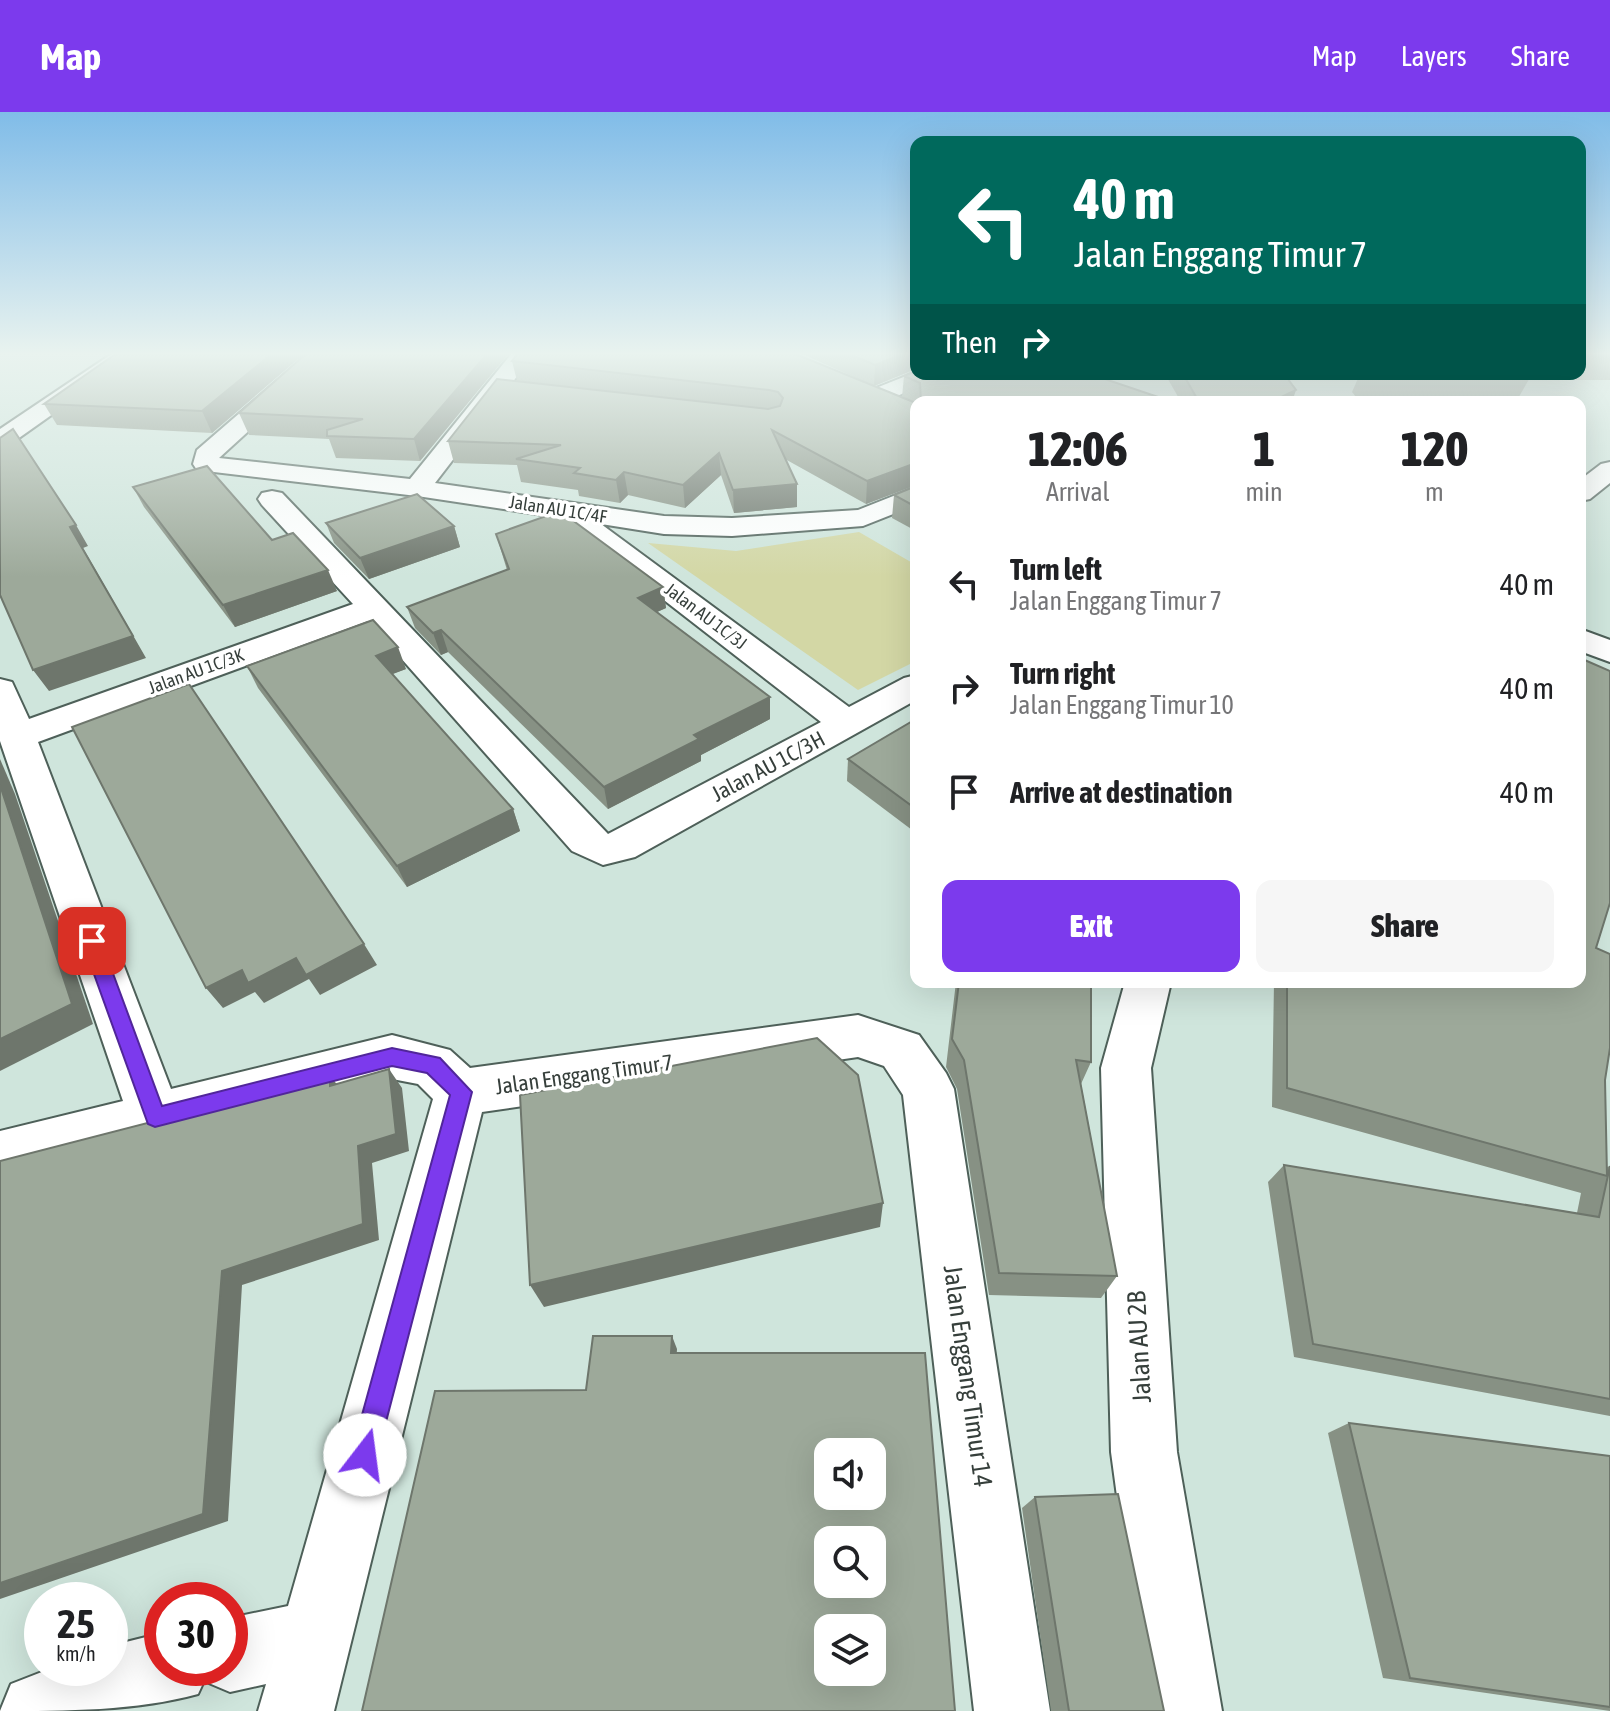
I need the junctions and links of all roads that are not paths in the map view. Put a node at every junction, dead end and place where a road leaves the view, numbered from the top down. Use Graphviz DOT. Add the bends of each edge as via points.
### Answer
graph roads {
  1 [pos="18,428"];
  2 [pos="237,428"];
  3 [pos="467,428"];
  4 [pos="0,440"];
  5 [pos="1610,470"];
  6 [pos="417,488"];
  7 [pos="1586,488"];
  8 [pos="910,498"];
  9 [pos="272,499"];
  10 [pos="565,510"];
  11 [pos="375,607"];
  12 [pos="1586,642"];
  13 [pos="1610,652"];
  14 [pos="910,689"];
  15 [pos="0,690"];
  16 [pos="847,724"];
  17 [pos="18,736"];
  18 [pos="1146,988"];
  19 [pos="901,1050"];
  20 [pos="461,1092"];
  21 [pos="155,1117"];
  22 [pos="0,1156"];
  23 [pos="317,1636"];
  24 [pos="248,1651"];
  25 [pos="144,1674"];
  26 [pos="38,1711"];
  27 [pos="296,1711"];
  28 [pos="1012,1711"];
  29 [pos="1184,1711"];
  1 -- 4 [label="street"];
  2 -- 6 [label="street, Jalan AU 1C/4F" via="206,455 206,464"];
  3 -- 6 [label="street"];
  5 -- 7 [label="street"];
  6 -- 10 [label="street, Jalan AU 1C/4F"];
  8 -- 10 [label="street, Jalan AU 1C/4F" via="863,518 732,527 664,525"];
  9 -- 11 [label="street"];
  10 -- 16 [label="street, Jalan AU 1C/3J"];
  11 -- 16 [label="street, Jalan AU 1C/3H" via="587,841 603,850 620,846"];
  11 -- 17 [label="street, Jalan AU 1C/3K"];
  12 -- 13 [label="street"];
  14 -- 16 [label="street, Jalan AU 1C/3H"];
  15 -- 17 [label="street"];
  17 -- 21 [label="street"];
  18 -- 29 [label="street, Jalan AU 2B" via="1126,1068 1143,1436"];
  19 -- 20 [label="street, Jalan Enggang Timur 7" via="858,1036"];
  19 -- 28 [label="street, Jalan Enggang Timur 14" via="928,1089"];
  20 -- 21 [label="street" via="432,1065 392,1057"];
  20 -- 23 [label="street"];
  21 -- 22 [label="street"];
  23 -- 24 [label="street"];
  23 -- 27 [label="street"];
  25 -- 26 [label="street"];
}
